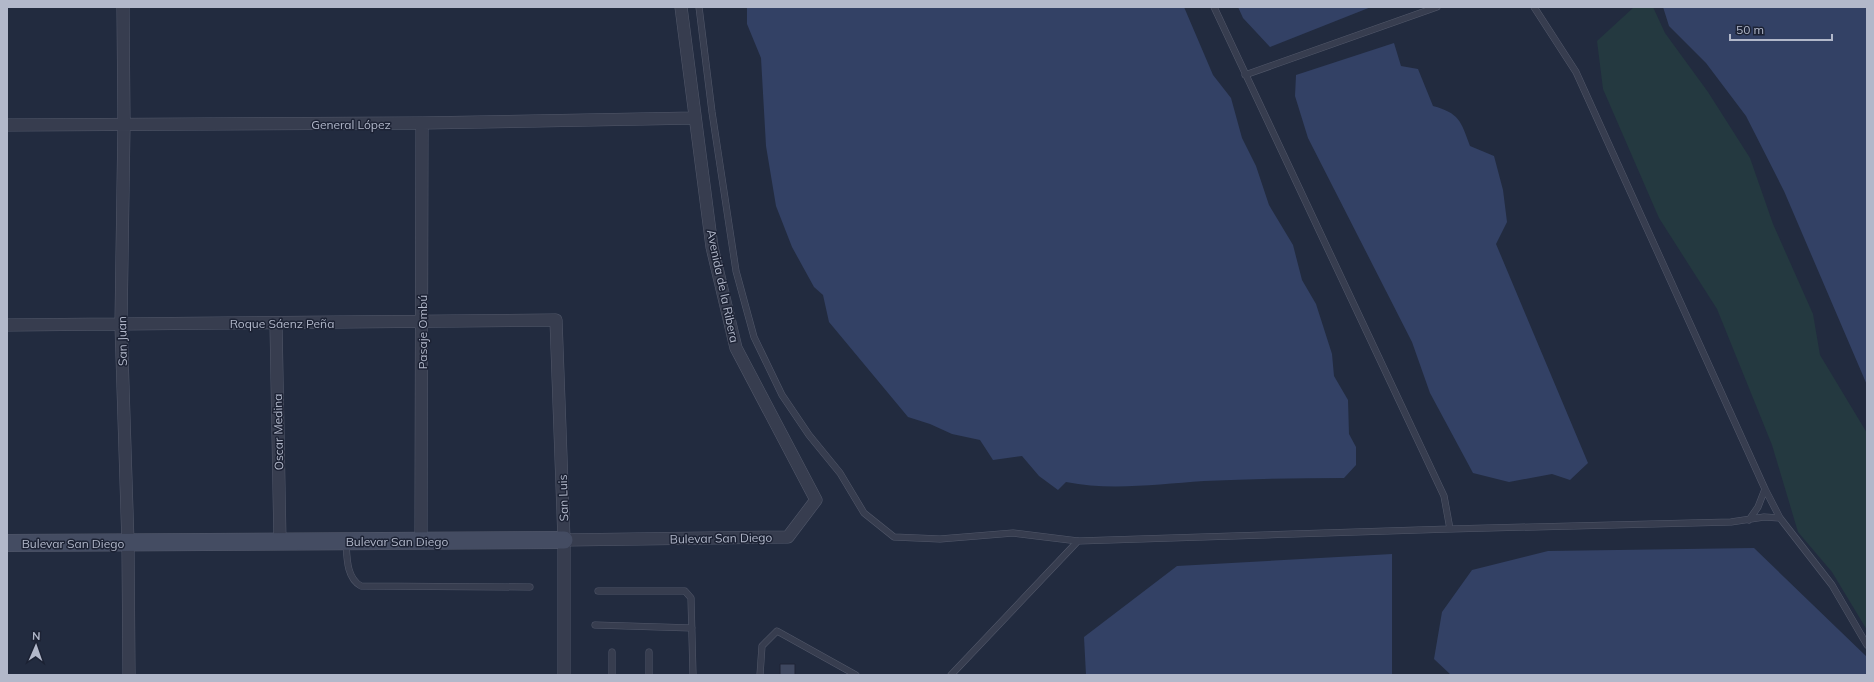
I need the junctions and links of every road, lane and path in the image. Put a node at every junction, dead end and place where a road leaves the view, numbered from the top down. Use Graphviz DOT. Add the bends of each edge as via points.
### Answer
graph roads {
  1 [pos="123,7"];
  2 [pos="681,7"];
  3 [pos="699,7"];
  4 [pos="1214,7"];
  5 [pos="1437,7"];
  6 [pos="1534,7"];
  7 [pos="1245,75"];
  8 [pos="695,118"];
  9 [pos="422,123"];
  10 [pos="124,124"];
  11 [pos="7,125"];
  12 [pos="556,320"];
  13 [pos="422,321"];
  14 [pos="276,323"];
  15 [pos="121,324"];
  16 [pos="7,325"];
  17 [pos="1765,489"];
  18 [pos="1780,518"];
  19 [pos="1749,520"];
  20 [pos="1450,529"];
  21 [pos="788,537"];
  22 [pos="564,540"];
  23 [pos="345,541"];
  24 [pos="421,541"];
  25 [pos="1078,541"];
  26 [pos="280,542"];
  27 [pos="7,543"];
  28 [pos="128,543"];
  29 [pos="530,587"];
  30 [pos="598,591"];
  31 [pos="595,625"];
  32 [pos="692,628"];
  33 [pos="1867,645"];
  34 [pos="612,652"];
  35 [pos="649,652"];
  36 [pos="129,675"];
  37 [pos="564,675"];
  38 [pos="612,675"];
  39 [pos="649,675"];
  40 [pos="693,675"];
  41 [pos="760,675"];
  42 [pos="856,675"];
  43 [pos="951,675"];
  1 -- 10 [label="street, San Juan"];
  2 -- 8 [label="street, Avenida de la Ribera"];
  3 -- 25 [label="lane" via="736,271 754,337 782,395 840,474 864,513 894,537 940,539 1013,533"];
  4 -- 7 [label="lane"];
  5 -- 7 [label="lane"];
  6 -- 17 [label="lane" via="1576,72"];
  7 -- 20 [label="lane" via="1444,496"];
  8 -- 9 [label="street, General López"];
  8 -- 21 [label="street, Avenida de la Ribera" via="712,247 736,348 816,500"];
  9 -- 10 [label="street, General López"];
  9 -- 13 [label="street, Pasaje Ombú"];
  10 -- 11 [label="street, General López"];
  10 -- 15 [label="street, San Juan"];
  12 -- 13 [label="street, Roque Sáenz Peña"];
  12 -- 22 [label="street, San Luis"];
  13 -- 14 [label="street, Roque Sáenz Peña"];
  13 -- 24 [label="street, Pasaje Ombú"];
  14 -- 15 [label="street, Roque Sáenz Peña"];
  14 -- 26 [label="street, Oscar Medina"];
  15 -- 16 [label="street, Roque Sáenz Peña"];
  15 -- 28 [label="street, San Juan"];
  17 -- 18 [label="lane"];
  17 -- 19 [label="lane" via="1758,507"];
  18 -- 19 [label="lane" via="1764,517"];
  18 -- 33 [label="lane" via="1832,585"];
  19 -- 20 [label="lane"];
  20 -- 25 [label="lane"];
  21 -- 22 [label="street, Bulevar San Diego"];
  22 -- 24 [label="street, Bulevar San Diego"];
  22 -- 37 [label="street, San Luis"];
  23 -- 24 [label="street, Bulevar San Diego"];
  23 -- 26 [label="street, Bulevar San Diego"];
  23 -- 29 [label="lane" via="350,571 356,583 361,586"];
  25 -- 43 [label="lane"];
  26 -- 28 [label="street, Bulevar San Diego"];
  27 -- 28 [label="street, Bulevar San Diego"];
  28 -- 36 [label="street, San Juan"];
  30 -- 32 [label="lane" via="685,591 691,598"];
  31 -- 32 [label="lane"];
  32 -- 40 [label="lane"];
  34 -- 38 [label="lane"];
  35 -- 39 [label="lane"];
  41 -- 42 [label="lane" via="762,646 777,631"];
}
